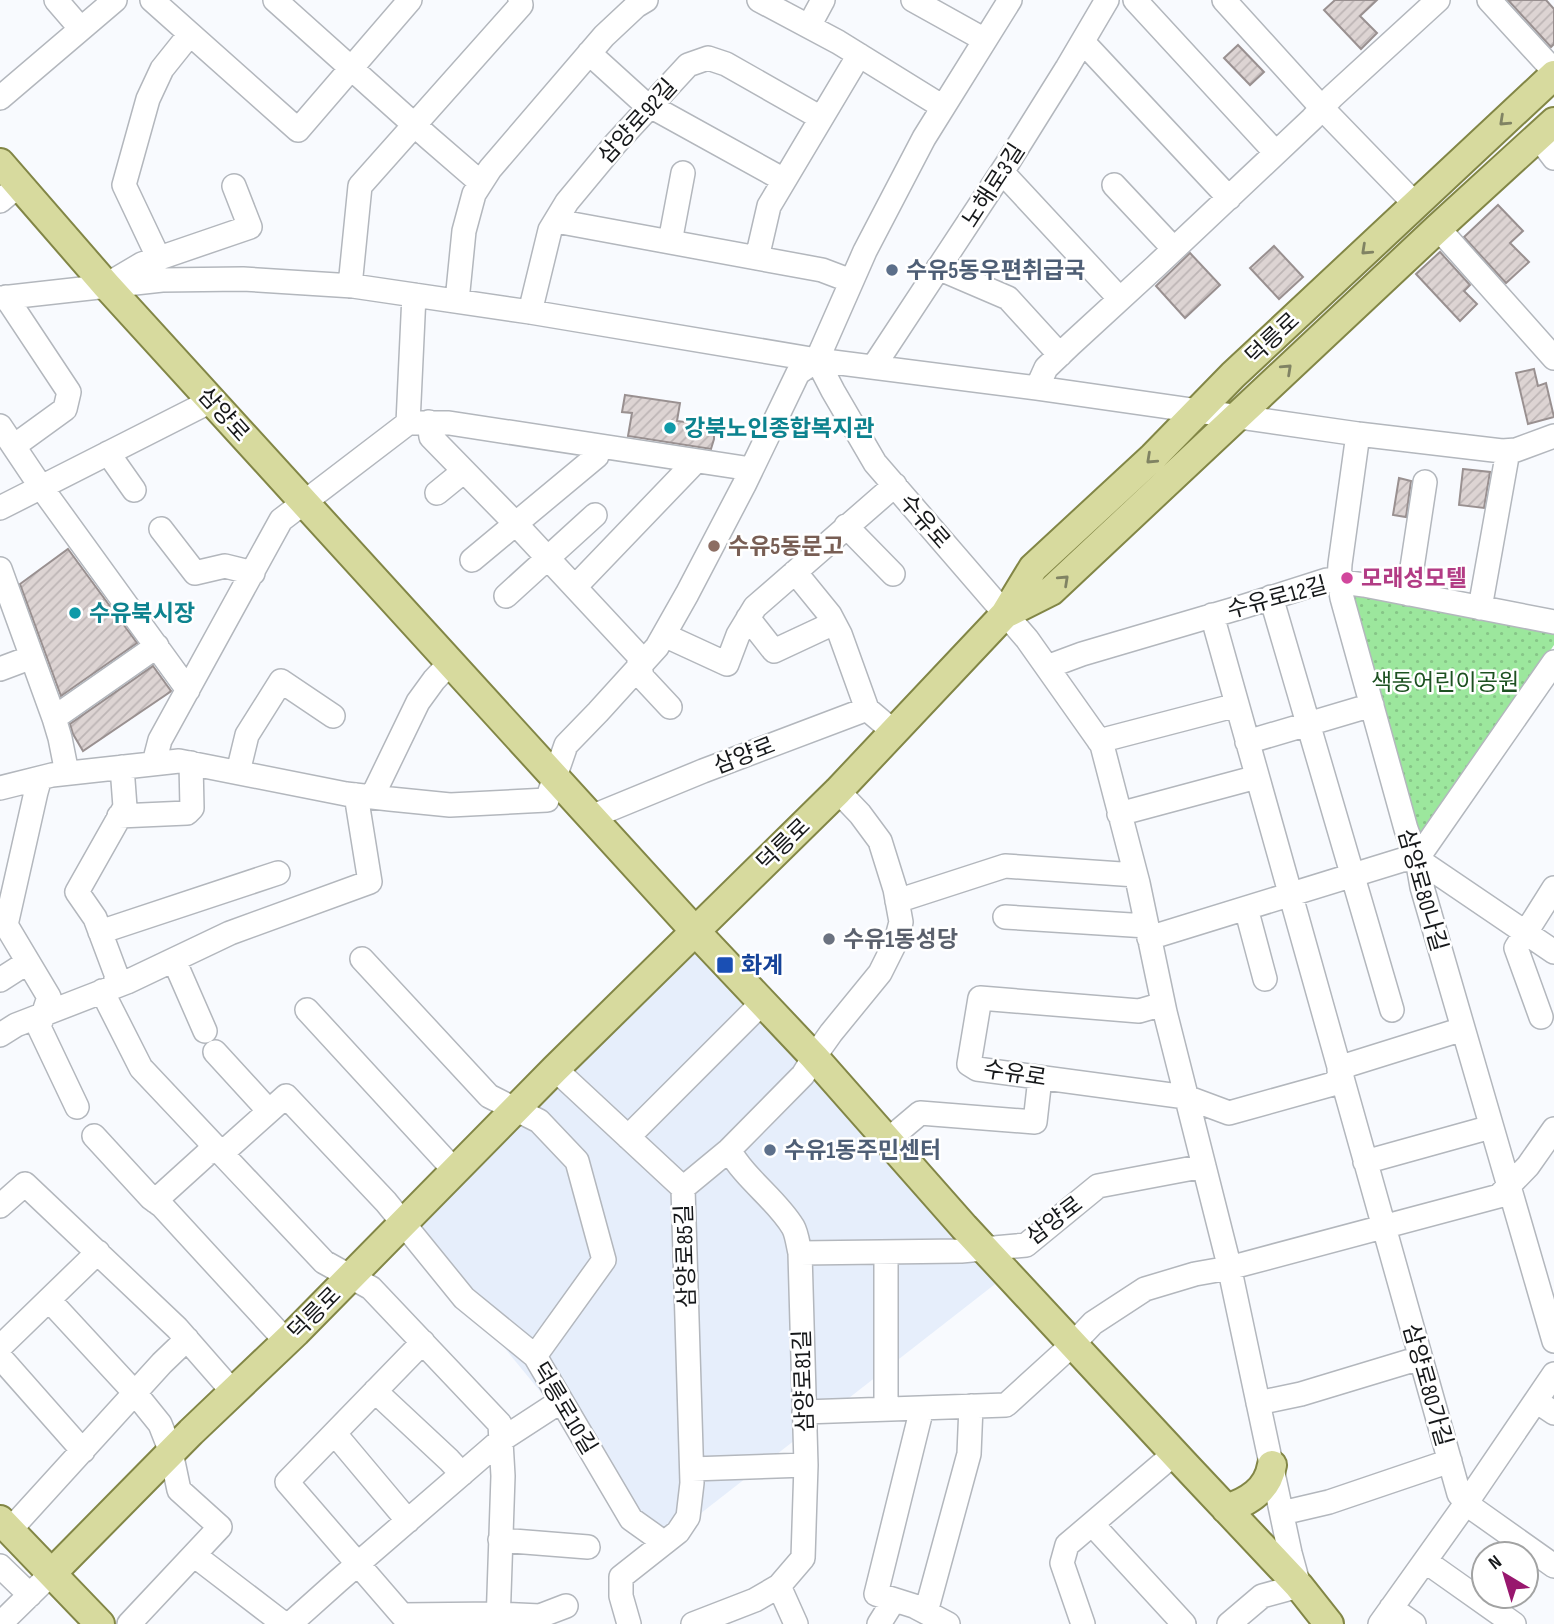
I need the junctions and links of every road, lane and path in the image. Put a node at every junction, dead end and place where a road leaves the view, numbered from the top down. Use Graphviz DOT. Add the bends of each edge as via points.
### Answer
graph roads {
  1 [pos="56,0"];
  2 [pos="115,0"];
  3 [pos="152,0"];
  4 [pos="275,0"];
  5 [pos="410,0"];
  6 [pos="520,0"];
  7 [pos="646,0"];
  8 [pos="760,0"];
  9 [pos="823,0"];
  10 [pos="913,0"];
  11 [pos="1010,0"];
  12 [pos="1107,0"];
  13 [pos="1135,0"];
  14 [pos="1224,0"];
  15 [pos="1489,0"];
  16 [pos="1423,5"];
  17 [pos="809,26"];
  18 [pos="81,29"];
  19 [pos="190,34"];
  20 [pos="985,40"];
  21 [pos="1083,42"];
  22 [pos="589,53"];
  23 [pos="859,55"];
  24 [pos="351,67"];
  25 [pos="1554,73"];
  26 [pos="0,98"];
  27 [pos="651,106"];
  28 [pos="943,107"];
  29 [pos="1322,107"];
  30 [pos="821,118"];
  31 [pos="415,126"];
  32 [pos="1549,139"];
  33 [pos="1276,153"];
  34 [pos="0,163"];
  35 [pos="1002,172"];
  36 [pos="683,173"];
  37 [pos="784,180"];
  38 [pos="481,183"];
  39 [pos="1114,185"];
  40 [pos="234,186"];
  41 [pos="9,193"];
  42 [pos="1229,198"];
  43 [pos="1415,204"];
  44 [pos="556,221"];
  45 [pos="1438,228"];
  46 [pos="670,242"];
  47 [pos="1174,249"];
  48 [pos="757,258"];
  49 [pos="159,259"];
  50 [pos="938,268"];
  51 [pos="851,281"];
  52 [pos="106,285"];
  53 [pos="350,286"];
  54 [pos="414,295"];
  55 [pos="3,297"];
  56 [pos="1120,299"];
  57 [pos="457,301"];
  58 [pos="530,313"];
  59 [pos="1060,355"];
  60 [pos="1554,358"];
  61 [pos="817,360"];
  62 [pos="874,366"];
  63 [pos="1037,388"];
  64 [pos="211,401"];
  65 [pos="1219,414"];
  66 [pos="419,423"];
  67 [pos="0,426"];
  68 [pos="1358,434"];
  69 [pos="1554,436"];
  70 [pos="13,446"];
  71 [pos="599,446"];
  72 [pos="1508,451"];
  73 [pos="108,453"];
  74 [pos="696,461"];
  75 [pos="751,469"];
  76 [pos="464,471"];
  77 [pos="1425,482"];
  78 [pos="895,485"];
  79 [pos="41,487"];
  80 [pos="134,490"];
  81 [pos="437,493"];
  82 [pos="304,502"];
  83 [pos="0,508"];
  84 [pos="595,515"];
  85 [pos="515,523"];
  86 [pos="846,526"];
  87 [pos="162,529"];
  88 [pos="547,557"];
  89 [pos="472,560"];
  90 [pos="794,572"];
  91 [pos="253,573"];
  92 [pos="893,574"];
  93 [pos="1339,581"];
  94 [pos="2,583"];
  95 [pos="575,587"];
  96 [pos="1408,594"];
  97 [pos="506,596"];
  98 [pos="1271,597"];
  99 [pos="1480,607"];
  100 [pos="1005,614"];
  101 [pos="1212,615"];
  102 [pos="748,618"];
  103 [pos="1554,622"];
  104 [pos="834,623"];
  105 [pos="664,635"];
  106 [pos="157,646"];
  107 [pos="32,657"];
  108 [pos="1554,662"];
  109 [pos="450,663"];
  110 [pos="640,666"];
  111 [pos="1047,667"];
  112 [pos="0,669"];
  113 [pos="188,690"];
  114 [pos="1237,705"];
  115 [pos="1372,705"];
  116 [pos="670,707"];
  117 [pos="867,709"];
  118 [pos="333,716"];
  119 [pos="54,718"];
  120 [pos="1309,724"];
  121 [pos="893,731"];
  122 [pos="1099,741"];
  123 [pos="1247,742"];
  124 [pos="191,763"];
  125 [pos="154,764"];
  126 [pos="122,767"];
  127 [pos="238,772"];
  128 [pos="67,773"];
  129 [pos="554,776"];
  130 [pos="1257,777"];
  131 [pos="40,778"];
  132 [pos="0,788"];
  133 [pos="838,791"];
  134 [pos="364,796"];
  135 [pos="1119,814"];
  136 [pos="119,816"];
  137 [pos="591,817"];
  138 [pos="1417,859"];
  139 [pos="278,873"];
  140 [pos="1136,875"];
  141 [pos="1352,876"];
  142 [pos="1554,888"];
  143 [pos="1290,895"];
  144 [pos="897,901"];
  145 [pos="1246,908"];
  146 [pos="1005,917"];
  147 [pos="100,932"];
  148 [pos="695,932"];
  149 [pos="1148,932"];
  150 [pos="1525,933"];
  151 [pos="1554,952"];
  152 [pos="362,959"];
  153 [pos="174,960"];
  154 [pos="28,962"];
  155 [pos="1265,979"];
  156 [pos="0,980"];
  157 [pos="109,989"];
  158 [pos="763,1002"];
  159 [pos="1163,1004"];
  160 [pos="307,1010"];
  161 [pos="1391,1010"];
  162 [pos="44,1014"];
  163 [pos="1541,1017"];
  164 [pos="1463,1029"];
  165 [pos="205,1031"];
  166 [pos="0,1035"];
  167 [pos="215,1052"];
  168 [pos="814,1056"];
  169 [pos="555,1069"];
  170 [pos="1340,1073"];
  171 [pos="1040,1078"];
  172 [pos="1186,1097"];
  173 [pos="277,1103"];
  174 [pos="77,1107"];
  175 [pos="515,1110"];
  176 [pos="1491,1127"];
  177 [pos="1554,1129"];
  178 [pos="94,1136"];
  179 [pos="628,1137"];
  180 [pos="888,1140"];
  181 [pos="219,1150"];
  182 [pos="729,1150"];
  183 [pos="1365,1162"];
  184 [pos="1204,1166"];
  185 [pos="455,1171"];
  186 [pos="1509,1185"];
  187 [pos="683,1188"];
  188 [pos="155,1201"];
  189 [pos="0,1206"];
  190 [pos="402,1223"];
  191 [pos="1384,1227"];
  192 [pos="984,1248"];
  193 [pos="98,1252"];
  194 [pos="886,1252"];
  195 [pos="800,1253"];
  196 [pos="1229,1268"];
  197 [pos="350,1276"];
  198 [pos="49,1300"];
  199 [pos="187,1339"];
  200 [pos="286,1341"];
  201 [pos="1554,1341"];
  202 [pos="423,1342"];
  203 [pos="1073,1344"];
  204 [pos="0,1347"];
  205 [pos="535,1356"];
  206 [pos="0,1357"];
  207 [pos="1420,1358"];
  208 [pos="1554,1374"];
  209 [pos="375,1391"];
  210 [pos="233,1392"];
  211 [pos="135,1393"];
  212 [pos="561,1401"];
  213 [pos="1258,1403"];
  214 [pos="971,1406"];
  215 [pos="1545,1407"];
  216 [pos="922,1408"];
  217 [pos="886,1409"];
  218 [pos="804,1412"];
  219 [pos="335,1434"];
  220 [pos="501,1440"];
  221 [pos="83,1451"];
  222 [pos="171,1452"];
  223 [pos="1174,1454"];
  224 [pos="1450,1461"];
  225 [pos="806,1465"];
  226 [pos="1272,1465"];
  227 [pos="692,1469"];
  228 [pos="461,1474"];
  229 [pos="1467,1502"];
  230 [pos="1226,1509"];
  231 [pos="1282,1513"];
  232 [pos="408,1521"];
  233 [pos="1092,1524"];
  234 [pos="5,1525"];
  235 [pos="659,1539"];
  236 [pos="500,1540"];
  237 [pos="588,1547"];
  238 [pos="194,1555"];
  239 [pos="1425,1560"];
  240 [pos="357,1564"];
  241 [pos="0,1566"];
  242 [pos="1554,1566"];
  243 [pos="52,1573"];
  244 [pos="779,1586"];
  245 [pos="1299,1586"];
  246 [pos="30,1595"];
  247 [pos="885,1597"];
  248 [pos="566,1606"];
  249 [pos="926,1612"];
  250 [pos="1386,1616"];
  251 [pos="498,1619"];
  252 [pos="0,1624"];
  253 [pos="100,1624"];
  254 [pos="129,1624"];
  255 [pos="284,1624"];
  256 [pos="290,1624"];
  257 [pos="629,1624"];
  258 [pos="693,1624"];
  259 [pos="796,1624"];
  260 [pos="879,1624"];
  261 [pos="948,1624"];
  262 [pos="1083,1624"];
  263 [pos="1184,1624"];
  264 [pos="1229,1624"];
  265 [pos="1329,1624"];
  266 [pos="1414,1624"];
  267 [pos="1514,1624"];
  1 -- 18 [label="street"];
  2 -- 18 [label="street"];
  3 -- 19 [label="street"];
  4 -- 24 [label="street"];
  5 -- 24 [label="street"];
  6 -- 31 [label="street"];
  7 -- 22 [label="street"];
  8 -- 17 [label="street"];
  9 -- 17 [label="street"];
  10 -- 20 [label="street"];
  11 -- 20 [label="street"];
  12 -- 21 [label="street, 노해로3길"];
  13 -- 33 [label="street"];
  14 -- 29 [label="street"];
  15 -- 25 [label="street"];
  16 -- 29 [label="street"];
  17 -- 23 [label="street"];
  18 -- 26 [label="street"];
  19 -- 24 [label="street" via="298,130"];
  19 -- 49 [label="street" via="162,69 148,99 124,185"];
  20 -- 28 [label="street"];
  21 -- 35 [label="street, 노해로3길"];
  21 -- 42 [label="street"];
  22 -- 27 [label="street"];
  22 -- 38 [label="street"];
  23 -- 28 [label="street"];
  23 -- 30 [label="street"];
  24 -- 31 [label="street"];
  25 -- 43 [label="main road, 덕릉로, one-way"];
  27 -- 30 [label="street, 삼양로92길" via="688,65 708,58"];
  27 -- 37 [label="street"];
  27 -- 44 [label="street, 삼양로92길" via="567,202"];
  28 -- 51 [label="street"];
  29 -- 33 [label="street"];
  29 -- 43 [label="street"];
  30 -- 37 [label="street"];
  31 -- 38 [label="street"];
  31 -- 53 [label="street" via="360,186"];
  32 -- 45 [label="main road, 덕릉로"];
  33 -- 42 [label="street"];
  34 -- 41 [label="main road, 삼양로"];
  35 -- 50 [label="street, 노해로3길"];
  35 -- 56 [label="street"];
  36 -- 46 [label="street"];
  37 -- 48 [label="street" via="769,206"];
  38 -- 57 [label="street" via="464,231"];
  39 -- 47 [label="street"];
  40 -- 49 [label="street" via="250,227"];
  41 -- 52 [label="main road, 삼양로"];
  42 -- 47 [label="street"];
  43 -- 65 [label="main road, 덕릉로, one-way" via="1233,375"];
  44 -- 46 [label="street"];
  44 -- 58 [label="street, 삼양로92길"];
  45 -- 60 [label="street"];
  65 -- 45 [label="main road, 덕릉로, one-way"];
  46 -- 48 [label="street"];
  47 -- 56 [label="street"];
  48 -- 51 [label="street" via="822,270"];
  49 -- 52 [label="street"];
  50 -- 59 [label="street" via="1008,298"];
  50 -- 62 [label="street, 노해로3길"];
  51 -- 61 [label="street"];
  52 -- 53 [label="street" via="243,279"];
  52 -- 55 [label="street"];
  52 -- 64 [label="main road, 삼양로"];
  53 -- 54 [label="street"];
  54 -- 57 [label="street"];
  54 -- 66 [label="street"];
  55 -- 70 [label="street" via="69,392 65,409"];
  56 -- 59 [label="street"];
  57 -- 58 [label="street"];
  58 -- 61 [label="street"];
  59 -- 63 [label="street" via="1046,368"];
  61 -- 62 [label="street"];
  61 -- 75 [label="street" via="798,373"];
  61 -- 78 [label="street, 수유로" via="876,463"];
  62 -- 63 [label="street"];
  63 -- 65 [label="street"];
  64 -- 73 [label="street"];
  64 -- 82 [label="main road, 삼양로"];
  65 -- 68 [label="street"];
  100 -- 65 [label="main road, 덕릉로, one-way" via="1051,591"];
  65 -- 100 [label="main road, 덕릉로, one-way" via="1153,457 1032,568"];
  66 -- 71 [label="street" via="449,423"];
  66 -- 76 [label="street"];
  66 -- 82 [label="street"];
  67 -- 70 [label="street"];
  68 -- 72 [label="street"];
  68 -- 93 [label="street, 삼양로80나길"];
  69 -- 72 [label="street"];
  70 -- 79 [label="street"];
  71 -- 74 [label="street"];
  71 -- 85 [label="street" via="597,456"];
  72 -- 99 [label="street"];
  73 -- 79 [label="street"];
  73 -- 80 [label="street"];
  74 -- 75 [label="street"];
  74 -- 95 [label="street"];
  75 -- 105 [label="street"];
  76 -- 81 [label="street"];
  76 -- 85 [label="street"];
  77 -- 96 [label="street"];
  78 -- 86 [label="street"];
  78 -- 100 [label="street, 수유로"];
  79 -- 83 [label="street"];
  79 -- 106 [label="street"];
  82 -- 91 [label="street" via="282,520"];
  82 -- 109 [label="main road, 삼양로"];
  84 -- 88 [label="street"];
  85 -- 88 [label="street"];
  85 -- 89 [label="street"];
  86 -- 90 [label="street"];
  86 -- 92 [label="street"];
  87 -- 91 [label="street" via="195,573 225,566"];
  88 -- 95 [label="street"];
  88 -- 97 [label="street"];
  90 -- 102 [label="street"];
  90 -- 104 [label="street"];
  91 -- 113 [label="street"];
  93 -- 96 [label="street, 수유로12길"];
  93 -- 98 [label="street, 수유로12길" via="1326,580"];
  93 -- 115 [label="street, 삼양로80나길"];
  94 -- 107 [label="street"];
  95 -- 110 [label="street" via="638,655"];
  96 -- 99 [label="street, 수유로12길"];
  98 -- 101 [label="street, 수유로12길"];
  98 -- 120 [label="street"];
  99 -- 103 [label="street, 수유로12길"];
  100 -- 111 [label="street, 수유로"];
  100 -- 121 [label="main road, 덕릉로"];
  101 -- 111 [label="street, 수유로12길"];
  101 -- 114 [label="street, 삼양로80가길"];
  102 -- 104 [label="street" via="774,650"];
  102 -- 105 [label="street" via="727,664"];
  104 -- 117 [label="street"];
  105 -- 110 [label="street"];
  106 -- 113 [label="street"];
  106 -- 119 [label="street"];
  107 -- 112 [label="street"];
  107 -- 119 [label="street"];
  108 -- 138 [label="street"];
  109 -- 129 [label="main road, 삼양로"];
  109 -- 134 [label="street" via="418,702"];
  110 -- 116 [label="street" via="642,677"];
  110 -- 129 [label="street" via="566,745"];
  111 -- 122 [label="street, 수유로"];
  113 -- 125 [label="street" via="160,740"];
  114 -- 122 [label="street"];
  114 -- 123 [label="street, 삼양로80가길"];
  115 -- 120 [label="street"];
  115 -- 138 [label="street, 삼양로80나길"];
  117 -- 121 [label="street"];
  117 -- 137 [label="street, 삼양로"];
  118 -- 127 [label="street" via="281,681 247,736"];
  119 -- 128 [label="street"];
  120 -- 123 [label="street"];
  120 -- 141 [label="street"];
  121 -- 133 [label="main road, 덕릉로"];
  122 -- 135 [label="street, 수유로"];
  123 -- 130 [label="street, 삼양로80가길"];
  124 -- 125 [label="street"];
  124 -- 127 [label="street"];
  124 -- 136 [label="street" via="192,808 187,813"];
  125 -- 126 [label="street"];
  126 -- 128 [label="street"];
  126 -- 136 [label="street" via="125,807"];
  127 -- 134 [label="street"];
  128 -- 131 [label="street"];
  129 -- 134 [label="street" via="547,800 450,805"];
  129 -- 137 [label="main road, 삼양로"];
  130 -- 135 [label="street"];
  130 -- 143 [label="street, 삼양로80가길"];
  131 -- 132 [label="street"];
  131 -- 154 [label="street" via="6,925"];
  133 -- 144 [label="street" via="880,841"];
  133 -- 148 [label="main road, 덕릉로"];
  134 -- 153 [label="street" via="370,882 230,933"];
  135 -- 140 [label="street, 수유로"];
  136 -- 147 [label="street" via="77,892"];
  137 -- 148 [label="main road, 삼양로"];
  138 -- 141 [label="street"];
  138 -- 150 [label="street"];
  138 -- 164 [label="street, 삼양로80나길"];
  139 -- 147 [label="street"];
  140 -- 144 [label="street" via="1005,866"];
  140 -- 149 [label="street, 수유로"];
  141 -- 143 [label="street"];
  141 -- 161 [label="street"];
  142 -- 150 [label="street"];
  143 -- 145 [label="street"];
  143 -- 170 [label="street, 삼양로80가길"];
  144 -- 168 [label="street" via="901,922 880,973"];
  145 -- 149 [label="street"];
  145 -- 155 [label="street"];
  146 -- 149 [label="street"];
  147 -- 157 [label="street" via="116,974"];
  148 -- 158 [label="main road, 삼양로"];
  148 -- 169 [label="main road, 덕릉로"];
  149 -- 159 [label="street, 수유로"];
  150 -- 151 [label="street"];
  150 -- 163 [label="street" via="1516,948"];
  152 -- 175 [label="street" via="489,1096"];
  153 -- 157 [label="street"];
  153 -- 165 [label="street"];
  154 -- 156 [label="street"];
  154 -- 162 [label="street" via="49,997"];
  157 -- 162 [label="street"];
  157 -- 181 [label="street" via="141,1068"];
  158 -- 168 [label="main road, 삼양로"];
  158 -- 179 [label="street"];
  159 -- 171 [label="street, 수유로" via="1139,1010 979,998 970,1064 977,1069"];
  159 -- 172 [label="street, 수유로"];
  160 -- 185 [label="street"];
  162 -- 166 [label="street"];
  162 -- 174 [label="street" via="39,1027"];
  164 -- 170 [label="street" via="1351,1065"];
  164 -- 176 [label="street, 삼양로80나길"];
  167 -- 173 [label="street, 덕릉로10길"];
  168 -- 180 [label="main road, 삼양로"];
  168 -- 182 [label="street, 삼양로85길" via="803,1075"];
  169 -- 175 [label="main road, 덕릉로"];
  169 -- 179 [label="street"];
  170 -- 172 [label="street, 수유로" via="1333,1084 1229,1113"];
  170 -- 183 [label="street, 삼양로80가길"];
  171 -- 172 [label="street, 수유로"];
  171 -- 180 [label="street" via="1035,1122 920,1113"];
  172 -- 184 [label="street, 수유로"];
  173 -- 181 [label="street" via="229,1147"];
  173 -- 190 [label="street, 덕릉로10길" via="386,1202"];
  175 -- 185 [label="main road, 덕릉로"];
  175 -- 205 [label="street" via="539,1121 577,1161 604,1260"];
  176 -- 183 [label="street"];
  176 -- 186 [label="street, 삼양로80나길"];
  177 -- 186 [label="street"];
  178 -- 188 [label="street"];
  179 -- 187 [label="street"];
  180 -- 192 [label="main road, 삼양로"];
  181 -- 188 [label="street" via="208,1153"];
  181 -- 197 [label="street" via="324,1262"];
  182 -- 187 [label="street, 삼양로85길"];
  182 -- 195 [label="street, 삼양로81길" via="794,1229"];
  183 -- 191 [label="street, 삼양로80가길"];
  184 -- 192 [label="street, 삼양로" via="1098,1186 1026,1245"];
  184 -- 196 [label="street, 수유로"];
  185 -- 190 [label="main road, 덕릉로"];
  186 -- 191 [label="street" via="1499,1196"];
  186 -- 201 [label="street, 삼양로80나길"];
  187 -- 227 [label="street, 삼양로85길"];
  188 -- 200 [label="street"];
  189 -- 193 [label="street" via="25,1184"];
  190 -- 197 [label="main road, 덕릉로"];
  190 -- 205 [label="street, 덕릉로10길" via="464,1298"];
  191 -- 196 [label="street"];
  191 -- 207 [label="street, 삼양로80가길"];
  192 -- 194 [label="street, 삼양로"];
  192 -- 203 [label="main road, 삼양로"];
  193 -- 198 [label="street"];
  193 -- 199 [label="street"];
  194 -- 195 [label="street, 삼양로"];
  194 -- 217 [label="street"];
  195 -- 218 [label="street, 삼양로81길"];
  196 -- 203 [label="street" via="1145,1289 1093,1323"];
  196 -- 213 [label="street, 수유로"];
  197 -- 200 [label="main road, 덕릉로"];
  197 -- 202 [label="street" via="371,1288"];
  198 -- 204 [label="street"];
  198 -- 211 [label="street"];
  199 -- 210 [label="street"];
  199 -- 211 [label="street"];
  200 -- 210 [label="main road, 덕릉로"];
  202 -- 209 [label="street"];
  202 -- 220 [label="street" via="500,1424"];
  203 -- 214 [label="street" via="1006,1405"];
  203 -- 223 [label="main road, 삼양로"];
  205 -- 212 [label="street, 덕릉로10길"];
  206 -- 221 [label="street"];
  207 -- 213 [label="street"];
  207 -- 224 [label="street, 삼양로80가길"];
  208 -- 215 [label="street"];
  209 -- 219 [label="street"];
  209 -- 228 [label="street"];
  210 -- 222 [label="main road, 덕릉로"];
  211 -- 221 [label="street"];
  211 -- 222 [label="street" via="160,1424"];
  212 -- 220 [label="street"];
  212 -- 235 [label="street, 덕릉로10길" via="631,1519"];
  213 -- 226 [label="street, 수유로"];
  214 -- 216 [label="street"];
  214 -- 249 [label="street" via="969,1454"];
  215 -- 229 [label="street"];
  216 -- 217 [label="street"];
  216 -- 247 [label="street"];
  217 -- 218 [label="street"];
  218 -- 225 [label="street, 삼양로81길"];
  219 -- 232 [label="street"];
  219 -- 240 [label="street" via="287,1482"];
  220 -- 228 [label="street"];
  220 -- 236 [label="street"];
  221 -- 234 [label="street"];
  222 -- 238 [label="street" via="179,1490 220,1527"];
  222 -- 243 [label="main road, 덕릉로"];
  223 -- 230 [label="main road, 삼양로"];
  223 -- 233 [label="street"];
  224 -- 229 [label="street, 삼양로80가길" via="1459,1494"];
  224 -- 231 [label="street"];
  225 -- 227 [label="street"];
  225 -- 244 [label="street, 삼양로81길" via="803,1558"];
  226 -- 230 [label="main road" via="1258,1493"];
  226 -- 231 [label="street, 수유로"];
  227 -- 257 [label="street, 삼양로85길" via="688,1517 678,1532 621,1577"];
  228 -- 232 [label="street"];
  229 -- 239 [label="street"];
  229 -- 242 [label="street, 삼양로80가길"];
  230 -- 245 [label="main road, 삼양로"];
  231 -- 245 [label="street, 수유로"];
  232 -- 240 [label="street"];
  233 -- 262 [label="street" via="1067,1545 1062,1563"];
  233 -- 263 [label="street"];
  234 -- 243 [label="main road"];
  236 -- 237 [label="street"];
  236 -- 251 [label="street"];
  238 -- 254 [label="street"];
  238 -- 255 [label="street"];
  239 -- 250 [label="street"];
  239 -- 267 [label="street"];
  240 -- 251 [label="street" via="402,1615"];
  240 -- 256 [label="street"];
  241 -- 246 [label="street"];
  243 -- 246 [label="street"];
  243 -- 253 [label="main road"];
  244 -- 258 [label="street"];
  244 -- 259 [label="street"];
  245 -- 264 [label="street" via="1262,1596"];
  245 -- 265 [label="main road, 삼양로"];
  246 -- 252 [label="street"];
  247 -- 249 [label="street"];
  247 -- 260 [label="street"];
  248 -- 251 [label="street" via="540,1616"];
  249 -- 261 [label="street"];
  250 -- 266 [label="street"];
}
